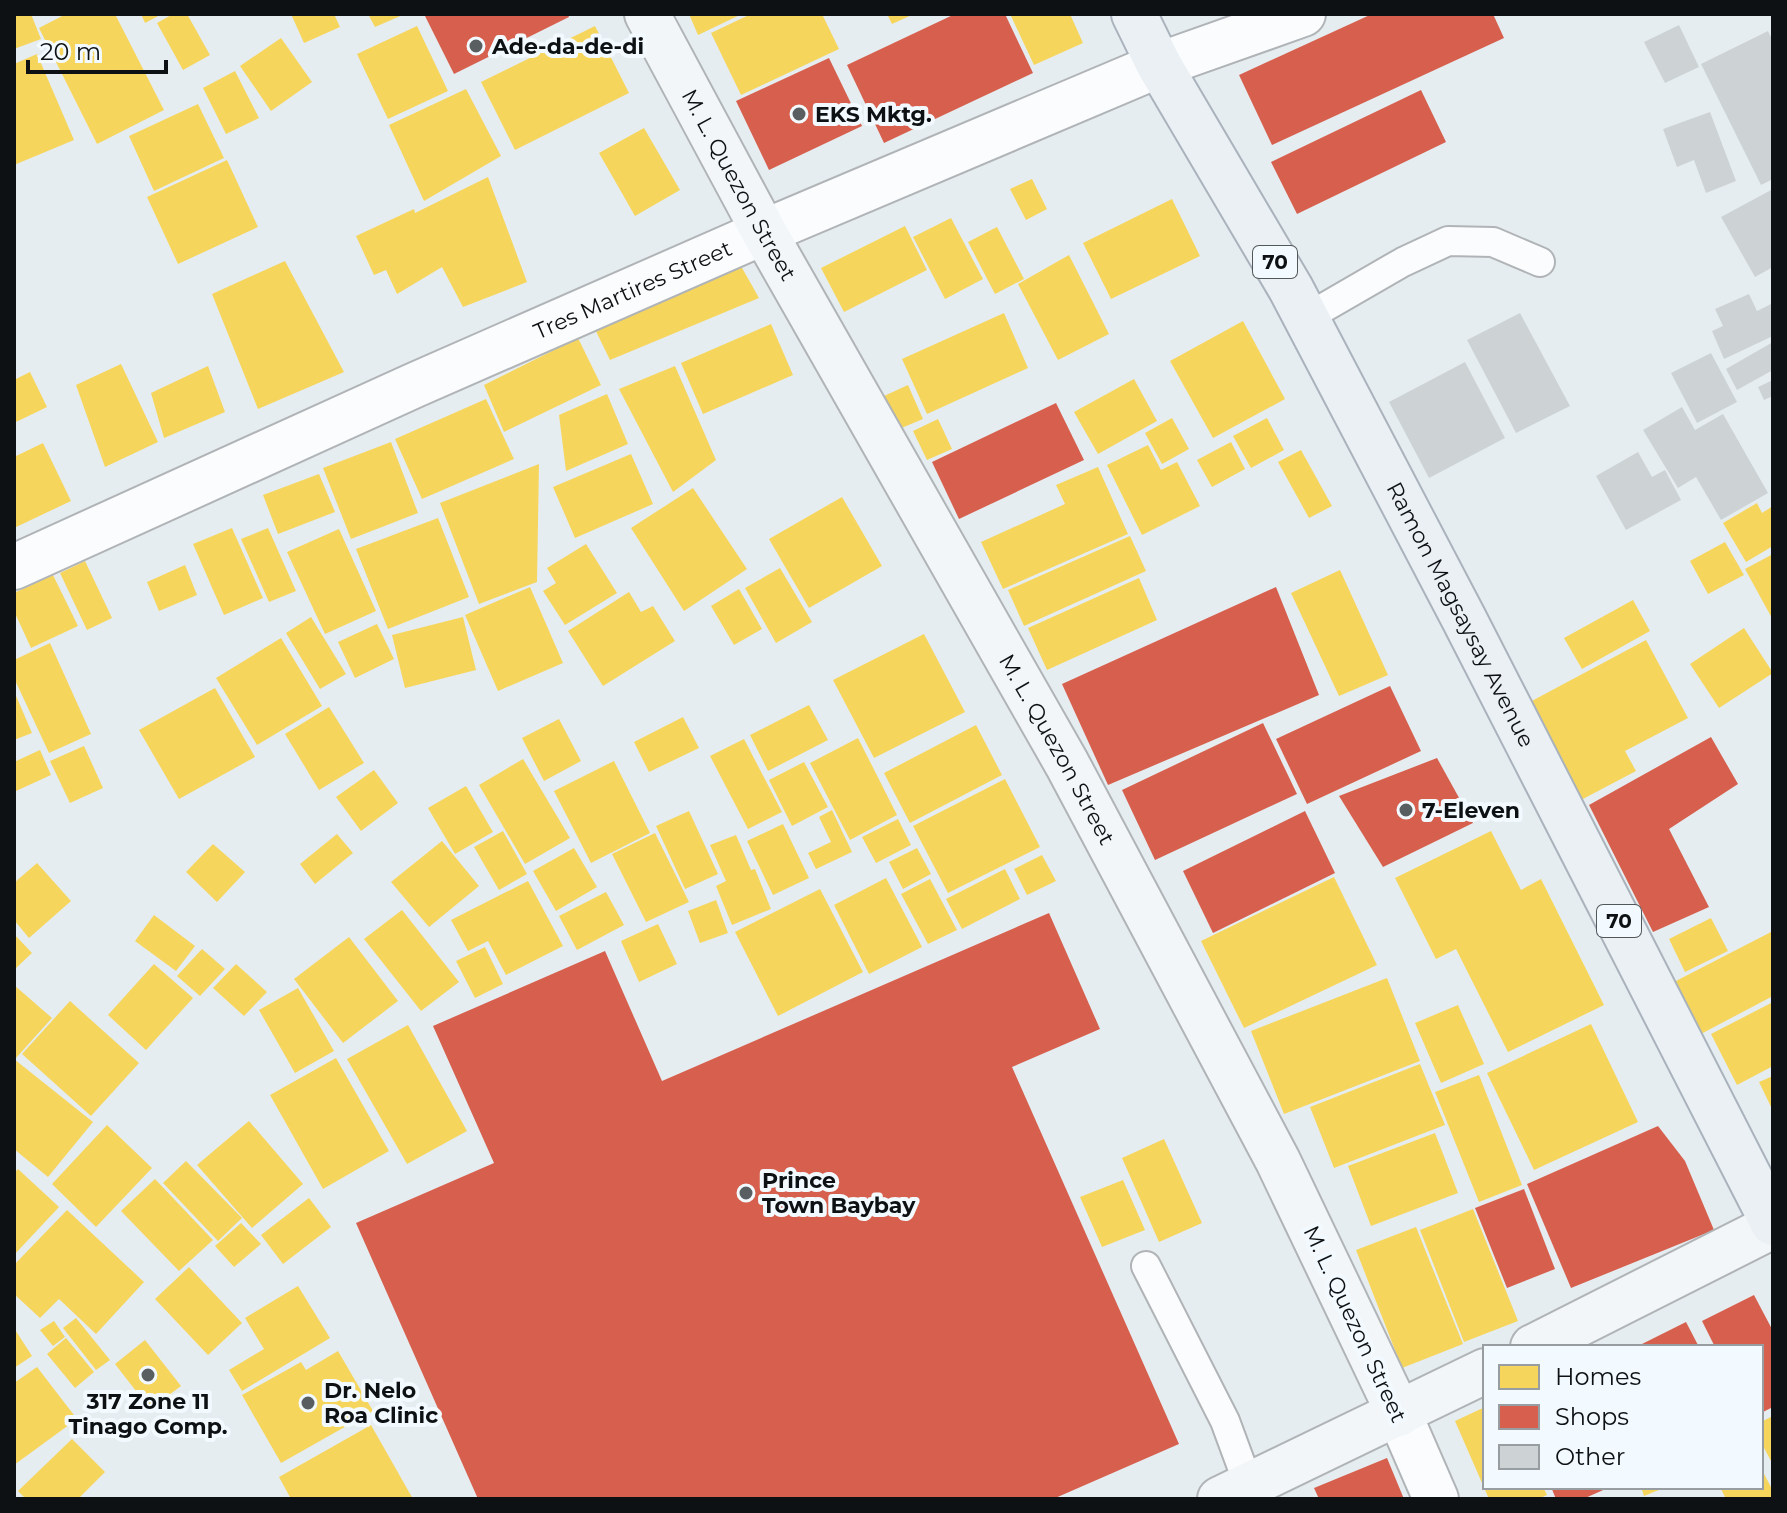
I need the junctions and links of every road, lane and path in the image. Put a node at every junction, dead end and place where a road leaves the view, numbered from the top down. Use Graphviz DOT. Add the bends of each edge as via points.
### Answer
graph roads {
  1 [pos="647,14"];
  2 [pos="1134,14"];
  3 [pos="1303,14"];
  4 [pos="1159,65"];
  5 [pos="764,232"];
  6 [pos="1540,262"];
  7 [pos="1306,318"];
  8 [pos="14,567"];
  9 [pos="1773,1225"];
  10 [pos="1146,1266"];
  11 [pos="1537,1345"];
  12 [pos="1483,1372"];
  13 [pos="1399,1414"];
  14 [pos="1234,1492"];
  15 [pos="1436,1499"];
  1 -- 5 [label="street, M. L. Quezon Street"];
  2 -- 4 [label="main road, Ramon Magsaysay Avenue / 70"];
  3 -- 4 [label="street, Tres Martires Street"];
  4 -- 5 [label="street, Tres Martires Street"];
  4 -- 7 [label="main road, Ramon Magsaysay Avenue / 70"];
  5 -- 8 [label="street, Tres Martires Street"];
  5 -- 13 [label="street, M. L. Quezon Street" via="1067,764 1278,1161"];
  6 -- 7 [label="lane" via="1493,242 1448,241"];
  7 -- 9 [label="main road, Ramon Magsaysay Avenue / 70"];
  9 -- 11 [label="street"];
  10 -- 14 [label="lane" via="1225,1421"];
  12 -- 13 [label="street"];
  13 -- 14 [label="street"];
  13 -- 15 [label="street, M. L. Quezon Street"];
}
